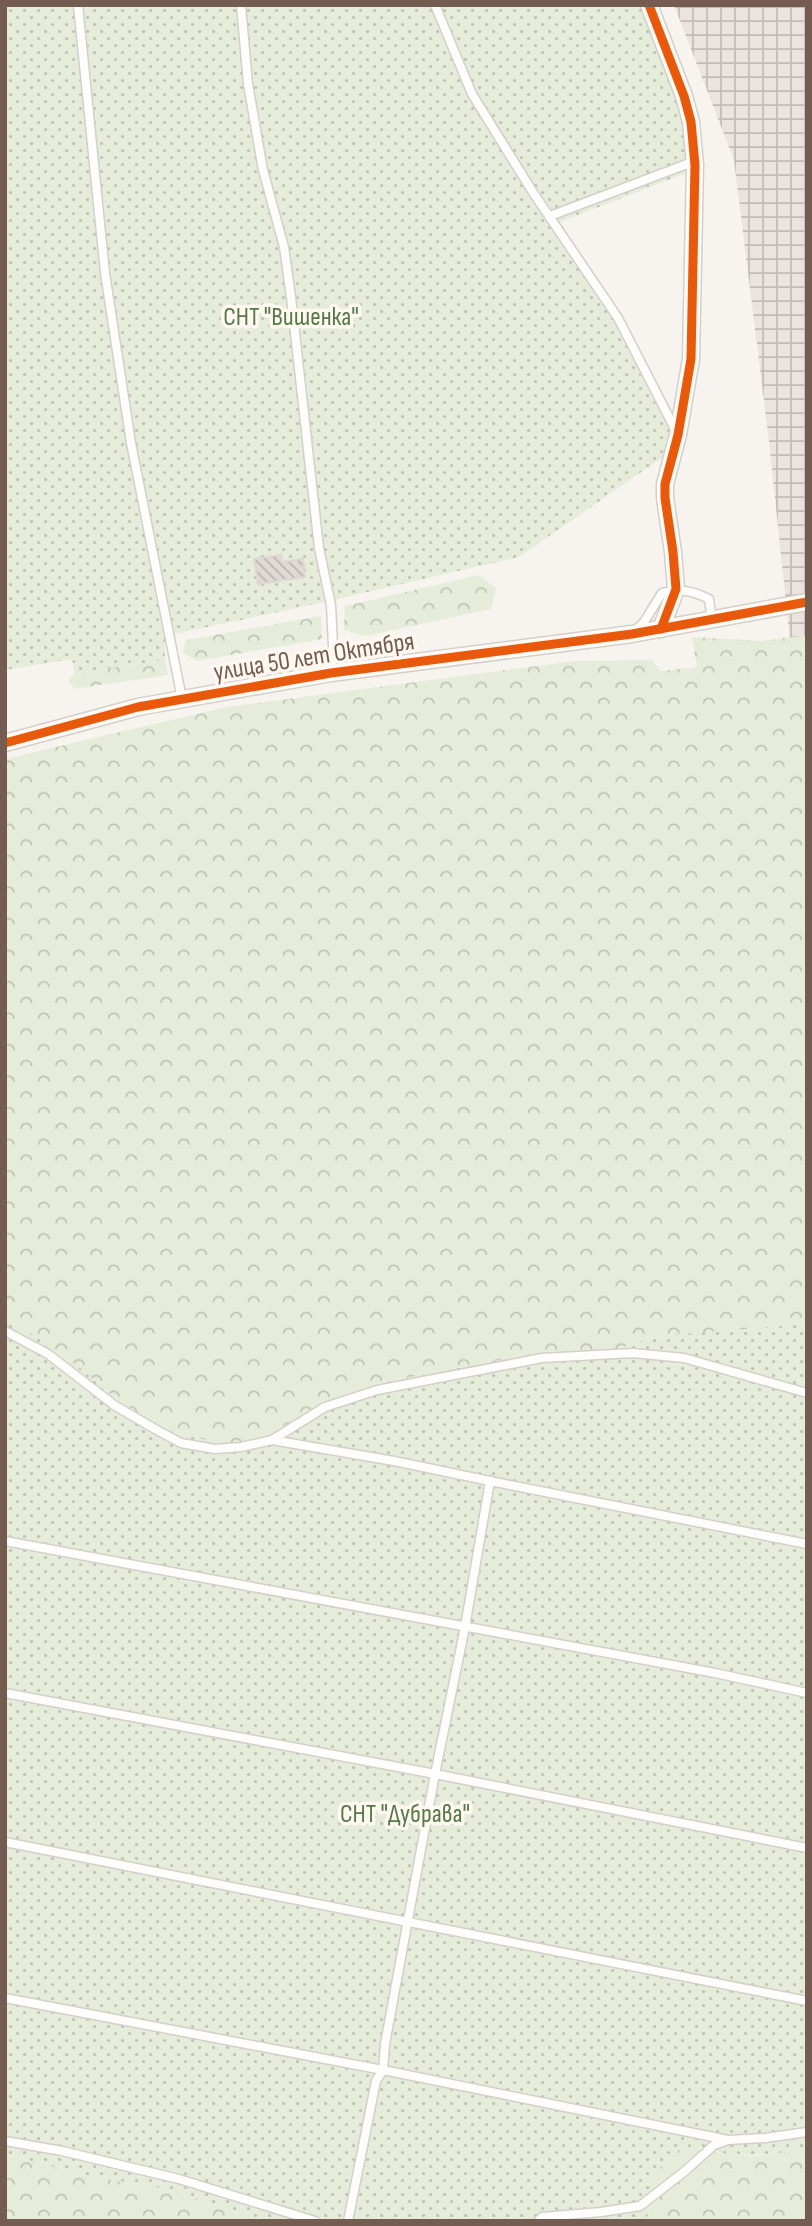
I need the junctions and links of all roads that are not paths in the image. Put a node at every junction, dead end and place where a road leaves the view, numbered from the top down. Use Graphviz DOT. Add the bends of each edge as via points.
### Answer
graph roads {
  1 [pos="78,5"];
  2 [pos="241,5"];
  3 [pos="435,5"];
  4 [pos="649,5"];
  5 [pos="695,161"];
  6 [pos="550,216"];
  7 [pos="678,435"];
  8 [pos="676,589"];
  9 [pos="807,602"];
  10 [pos="702,622"];
  11 [pos="661,629"];
  12 [pos="632,634"];
  13 [pos="331,673"];
  14 [pos="182,699"];
  15 [pos="5,743"];
  16 [pos="5,1331"];
  17 [pos="807,1393"];
  18 [pos="272,1440"];
  19 [pos="491,1481"];
  20 [pos="5,1541"];
  21 [pos="807,1544"];
  22 [pos="465,1627"];
  23 [pos="5,1693"];
  24 [pos="807,1693"];
  25 [pos="435,1774"];
  26 [pos="5,1842"];
  27 [pos="807,1848"];
  28 [pos="408,1921"];
  29 [pos="5,1998"];
  30 [pos="807,2001"];
  31 [pos="383,2070"];
  32 [pos="807,2132"];
  33 [pos="728,2140"];
  34 [pos="5,2141"];
  35 [pos="315,2221"];
  36 [pos="348,2221"];
  37 [pos="538,2221"];
  1 -- 14 [label="lane" via="109,299 131,443"];
  2 -- 13 [label="lane" via="248,84 291,297 319,548 331,605"];
  3 -- 6 [label="lane" via="472,94"];
  4 -- 5 [label="street" via="684,96"];
  5 -- 6 [label="lane"];
  5 -- 7 [label="street" via="691,359"];
  6 -- 7 [label="lane" via="618,318"];
  7 -- 8 [label="street" via="665,484"];
  8 -- 10 [label="lane" via="709,599 711,612"];
  8 -- 11 [label="street"];
  8 -- 12 [label="lane" via="662,593"];
  9 -- 10 [label="street, улица 50 лет Октября"];
  10 -- 11 [label="street, улица 50 лет Октября"];
  11 -- 12 [label="street, улица 50 лет Октября"];
  12 -- 13 [label="street, улица 50 лет Октября"];
  13 -- 14 [label="street, улица 50 лет Октября"];
  14 -- 15 [label="street, улица 50 лет Октября"];
  16 -- 18 [label="lane" via="48,1353 114,1405 181,1443 215,1449"];
  17 -- 18 [label="lane" via="684,1358 633,1353 542,1358 377,1390 326,1407"];
  18 -- 19 [label="lane"];
  19 -- 21 [label="lane"];
  19 -- 22 [label="lane"];
  20 -- 22 [label="lane"];
  22 -- 24 [label="lane"];
  22 -- 25 [label="lane"];
  23 -- 25 [label="lane"];
  25 -- 27 [label="lane"];
  25 -- 28 [label="lane"];
  26 -- 28 [label="lane"];
  28 -- 30 [label="lane"];
  28 -- 31 [label="lane"];
  29 -- 31 [label="lane"];
  31 -- 33 [label="lane"];
  31 -- 36 [label="lane" via="376,2081"];
  32 -- 33 [label="lane"];
  33 -- 37 [label="lane" via="714,2145 640,2206"];
  34 -- 35 [label="lane" via="179,2179"];
}
